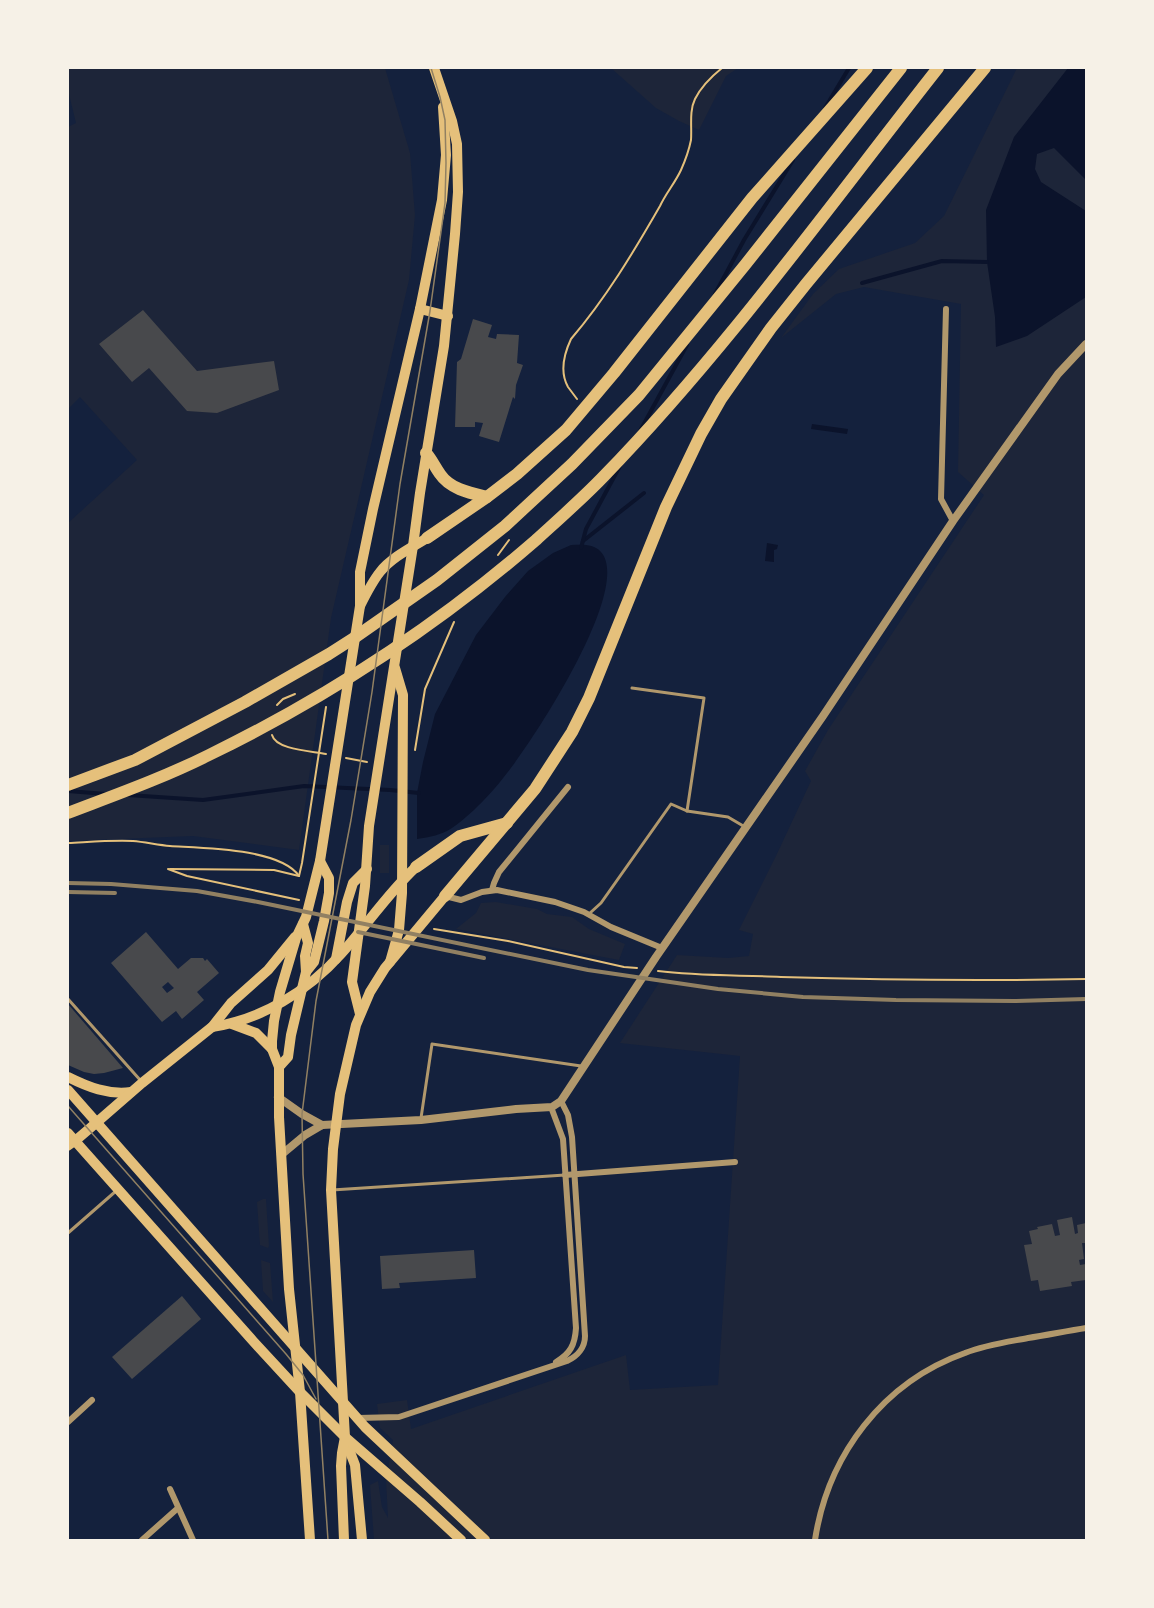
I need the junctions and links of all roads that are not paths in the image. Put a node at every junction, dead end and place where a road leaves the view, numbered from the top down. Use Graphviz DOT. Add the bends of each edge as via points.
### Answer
graph roads {
  1 [pos="434,68"];
  2 [pos="867,68"];
  3 [pos="901,68"];
  4 [pos="938,68"];
  5 [pos="985,68"];
  6 [pos="440,83"];
  7 [pos="420,309"];
  8 [pos="946,309"];
  9 [pos="448,316"];
  10 [pos="1086,344"];
  11 [pos="426,453"];
  12 [pos="487,497"];
  13 [pos="953,521"];
  14 [pos="427,537"];
  15 [pos="413,546"];
  16 [pos="360,606"];
  17 [pos="394,666"];
  18 [pos="632,688"];
  19 [pos="68,785"];
  20 [pos="567,787"];
  21 [pos="687,811"];
  22 [pos="68,813"];
  23 [pos="507,823"];
  24 [pos="745,827"];
  25 [pos="320,861"];
  26 [pos="416,867"];
  27 [pos="367,868"];
  28 [pos="402,881"];
  29 [pos="492,890"];
  30 [pos="446,896"];
  31 [pos="588,914"];
  32 [pos="303,924"];
  33 [pos="358,933"];
  34 [pos="298,935"];
  35 [pos="662,948"];
  36 [pos="336,959"];
  37 [pos="390,962"];
  38 [pos="306,972"];
  39 [pos="302,989"];
  40 [pos="68,999"];
  41 [pos="278,1004"];
  42 [pos="360,1014"];
  43 [pos="232,1024"];
  44 [pos="212,1027"];
  45 [pos="272,1049"];
  46 [pos="582,1066"];
  47 [pos="279,1067"];
  48 [pos="68,1077"];
  49 [pos="142,1083"];
  50 [pos="68,1090"];
  51 [pos="131,1092"];
  52 [pos="278,1097"];
  53 [pos="561,1101"];
  54 [pos="551,1107"];
  55 [pos="421,1120"];
  56 [pos="96,1123"];
  57 [pos="322,1125"];
  58 [pos="336,1125"];
  59 [pos="70,1140"];
  60 [pos="281,1155"];
  61 [pos="735,1162"];
  62 [pos="565,1175"];
  63 [pos="575,1175"];
  64 [pos="118,1190"];
  65 [pos="331,1190"];
  66 [pos="68,1233"];
  67 [pos="1086,1328"];
  68 [pos="294,1347"];
  69 [pos="571,1355"];
  70 [pos="300,1392"];
  71 [pos="92,1400"];
  72 [pos="343,1402"];
  73 [pos="357,1418"];
  74 [pos="68,1422"];
  75 [pos="345,1438"];
  76 [pos="170,1489"];
  77 [pos="178,1508"];
  78 [pos="142,1540"];
  79 [pos="193,1540"];
  80 [pos="310,1540"];
  81 [pos="344,1540"];
  82 [pos="362,1540"];
  83 [pos="461,1540"];
  84 [pos="485,1540"];
  85 [pos="815,1540"];
  1 -- 6 [label="main road"];
  2 -- 12 [label="highway" via="752,198 566,430"];
  3 -- 19 [label="highway" via="639,395 505,526 354,638 135,760"];
  4 -- 22 [label="highway" via="767,287 654,423 570,509 509,563 372,663 267,725 208,756"];
  5 -- 23 [label="highway" via="806,284 721,399 666,507 589,698 542,781"];
  6 -- 7 [label="main road" via="446,140 444,183"];
  6 -- 9 [label="main road" via="458,155"];
  7 -- 9 [label="main road"];
  7 -- 16 [label="main road" via="370,519 360,572"];
  8 -- 13 [label="street" via="941,499"];
  9 -- 11 [label="main road"];
  10 -- 13 [label="street" via="1058,374"];
  11 -- 12 [label="highway" via="450,485"];
  11 -- 15 [label="main road"];
  12 -- 14 [label="highway"];
  13 -- 24 [label="street"];
  14 -- 15 [label="main road"];
  15 -- 16 [label="main road" via="385,566"];
  15 -- 17 [label="main road"];
  16 -- 25 [label="main road"];
  17 -- 27 [label="main road" via="370,820"];
  17 -- 28 [label="main road" via="403,695"];
  18 -- 21 [label="lane" via="704,698"];
  20 -- 29 [label="street" via="499,872"];
  21 -- 24 [label="lane" via="728,817"];
  21 -- 31 [label="lane" via="671,804 601,903"];
  23 -- 26 [label="highway" via="460,836"];
  23 -- 30 [label="highway"];
  24 -- 35 [label="street"];
  25 -- 32 [label="main road"];
  25 -- 38 [label="main road" via="329,878 329,893 314,962"];
  26 -- 28 [label="main road"];
  27 -- 33 [label="main road"];
  27 -- 36 [label="main road" via="353,883"];
  28 -- 33 [label="main road"];
  28 -- 37 [label="main road" via="400,927"];
  29 -- 30 [label="street" via="461,900"];
  29 -- 31 [label="street" via="555,902"];
  30 -- 37 [label="main road"];
  31 -- 35 [label="street"];
  32 -- 34 [label="main road"];
  32 -- 38 [label="main road" via="308,943"];
  33 -- 36 [label="main road"];
  33 -- 42 [label="main road" via="352,982"];
  34 -- 41 [label="main road"];
  34 -- 44 [label="main road"];
  35 -- 46 [label="street"];
  36 -- 39 [label="main road"];
  37 -- 42 [label="main road"];
  38 -- 39 [label="main road"];
  39 -- 41 [label="main road"];
  39 -- 47 [label="main road" via="288,1057"];
  40 -- 49 [label="lane"];
  41 -- 43 [label="main road"];
  41 -- 45 [label="main road"];
  42 -- 58 [label="main road" via="342,1080"];
  43 -- 44 [label="main road"];
  43 -- 45 [label="main road" via="256,1033"];
  44 -- 49 [label="main road"];
  45 -- 47 [label="main road"];
  46 -- 53 [label="street"];
  46 -- 55 [label="lane" via="432,1044"];
  47 -- 52 [label="main road"];
  48 -- 51 [label="main road" via="104,1092"];
  49 -- 51 [label="main road"];
  50 -- 56 [label="main road"];
  51 -- 56 [label="main road"];
  52 -- 57 [label="street"];
  52 -- 60 [label="main road"];
  53 -- 54 [label="street"];
  53 -- 63 [label="street" via="568,1115"];
  54 -- 55 [label="street"];
  54 -- 62 [label="street" via="563,1139"];
  55 -- 58 [label="street"];
  56 -- 59 [label="main road"];
  56 -- 68 [label="main road"];
  57 -- 58 [label="street"];
  57 -- 60 [label="street"];
  58 -- 65 [label="main road"];
  59 -- 64 [label="main road"];
  60 -- 68 [label="main road"];
  61 -- 63 [label="street"];
  62 -- 63 [label="street"];
  62 -- 65 [label="lane"];
  62 -- 69 [label="street" via="576,1328"];
  63 -- 69 [label="street" via="585,1339 583,1348"];
  64 -- 66 [label="lane"];
  64 -- 70 [label="main road"];
  65 -- 72 [label="main road"];
  67 -- 85 [label="street" via="966,1352 937,1365 898,1391 871,1416 847,1449 828,1487"];
  68 -- 70 [label="main road"];
  68 -- 72 [label="main road"];
  69 -- 73 [label="street" via="548,1367 396,1418"];
  70 -- 75 [label="main road"];
  70 -- 80 [label="main road"];
  71 -- 74 [label="street"];
  72 -- 73 [label="main road"];
  72 -- 75 [label="main road"];
  73 -- 84 [label="main road"];
  75 -- 81 [label="main road" via="341,1456"];
  75 -- 82 [label="main road" via="355,1465"];
  75 -- 83 [label="main road"];
  76 -- 77 [label="street"];
  77 -- 78 [label="street"];
  77 -- 79 [label="street"];
}
